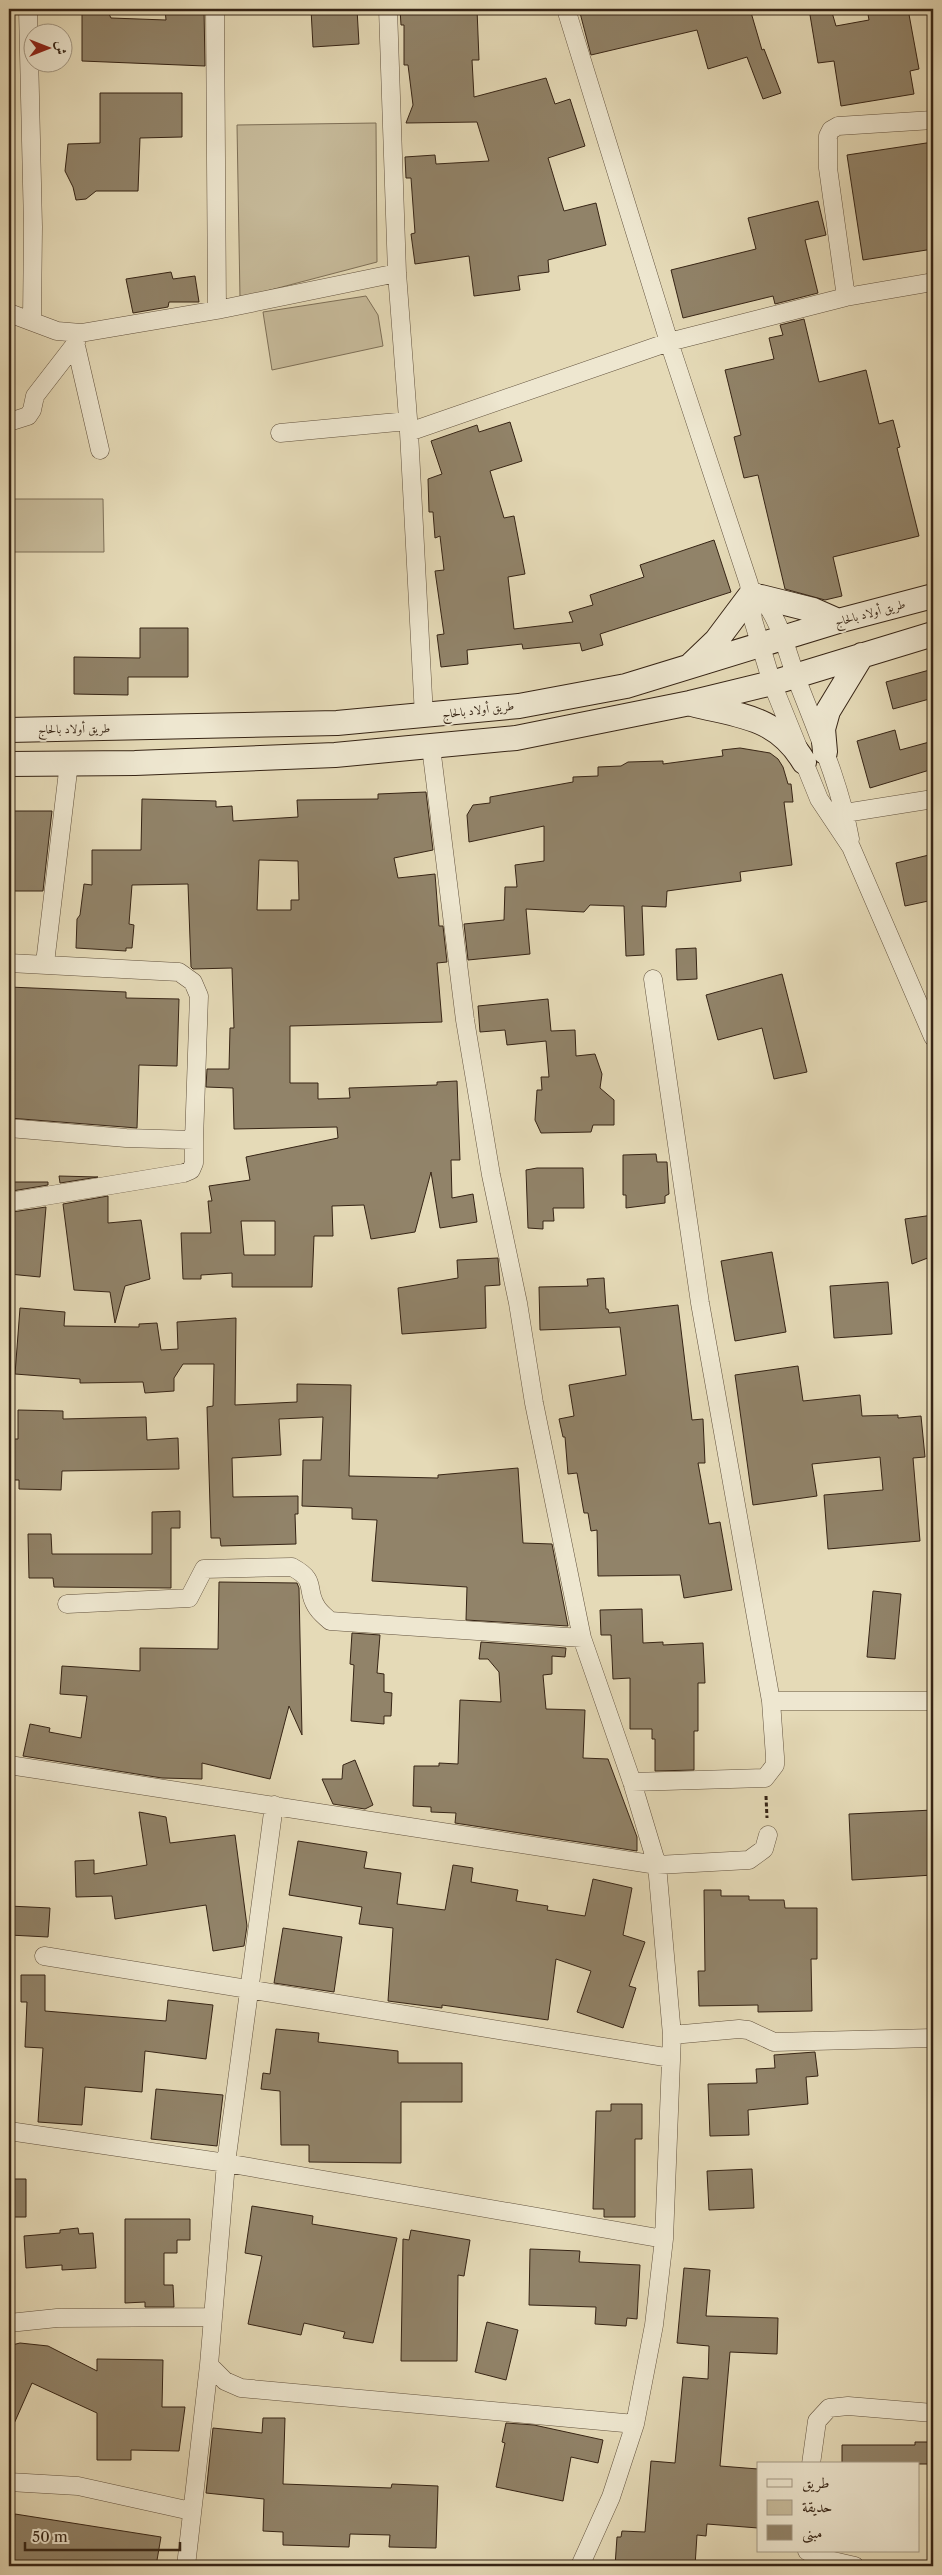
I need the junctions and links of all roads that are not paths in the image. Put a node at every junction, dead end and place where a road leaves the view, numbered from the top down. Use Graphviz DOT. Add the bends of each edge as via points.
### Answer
graph roads {
  1 [pos="28,9"];
  2 [pos="215,9"];
  3 [pos="388,9"];
  4 [pos="566,9"];
  5 [pos="933,120"];
  6 [pos="397,273"];
  7 [pos="933,282"];
  8 [pos="846,297"];
  9 [pos="217,310"];
  10 [pos="9,313"];
  11 [pos="32,320"];
  12 [pos="75,338"];
  13 [pos="669,342"];
  14 [pos="9,422"];
  15 [pos="409,426"];
  16 [pos="280,433"];
  17 [pos="100,450"];
  18 [pos="753,593"];
  19 [pos="933,596"];
  20 [pos="838,621"];
  21 [pos="933,634"];
  22 [pos="785,637"];
  23 [pos="761,645"];
  24 [pos="862,655"];
  25 [pos="688,668"];
  26 [pos="795,675"];
  27 [pos="772,683"];
  28 [pos="690,703"];
  29 [pos="424,716"];
  30 [pos="9,730"];
  31 [pos="431,747"];
  32 [pos="825,752"];
  33 [pos="804,762"];
  34 [pos="69,763"];
  35 [pos="9,764"];
  36 [pos="933,799"];
  37 [pos="845,813"];
  38 [pos="851,847"];
  39 [pos="9,962"];
  40 [pos="45,963"];
  41 [pos="653,979"];
  42 [pos="933,1037"];
  43 [pos="9,1128"];
  44 [pos="194,1140"];
  45 [pos="9,1202"];
  46 [pos="67,1604"];
  47 [pos="582,1638"];
  48 [pos="933,1700"];
  49 [pos="771,1701"];
  50 [pos="9,1765"];
  51 [pos="632,1782"];
  52 [pos="274,1805"];
  53 [pos="768,1835"];
  54 [pos="657,1865"];
  55 [pos="44,1956"];
  56 [pos="250,1988"];
  57 [pos="672,2035"];
  58 [pos="933,2038"];
  59 [pos="671,2058"];
  60 [pos="9,2131"];
  61 [pos="226,2162"];
  62 [pos="664,2240"];
  63 [pos="213,2317"];
  64 [pos="9,2322"];
  65 [pos="209,2365"];
  66 [pos="933,2413"];
  67 [pos="634,2424"];
  68 [pos="811,2462"];
  69 [pos="9,2482"];
  70 [pos="191,2511"];
  71 [pos="809,2552"];
  72 [pos="186,2566"];
  73 [pos="580,2566"];
  74 [pos="855,2566"];
  1 -- 11 [label="street"];
  2 -- 9 [label="street"];
  3 -- 6 [label="street"];
  4 -- 13 [label="street"];
  5 -- 8 [label="street" via="838,126 828,136 828,168"];
  6 -- 9 [label="street"];
  6 -- 15 [label="street"];
  7 -- 8 [label="street"];
  8 -- 13 [label="street"];
  9 -- 12 [label="street"];
  10 -- 11 [label="street"];
  11 -- 12 [label="street"];
  12 -- 14 [label="street" via="35,396 28,416"];
  12 -- 17 [label="street"];
  13 -- 15 [label="street"];
  13 -- 18 [label="street"];
  15 -- 16 [label="street"];
  15 -- 29 [label="street"];
  18 -- 20 [label="main road" via="813,610"];
  18 -- 22 [label="street"];
  18 -- 23 [label="street"];
  18 -- 25 [label="main road" via="716,641"];
  19 -- 20 [label="main road, طريق أولاد بالحاج"];
  20 -- 22 [label="main road, طريق أولاد بالحاج"];
  21 -- 24 [label="main road"];
  22 -- 23 [label="main road, طريق أولاد بالحاج"];
  22 -- 26 [label="street"];
  23 -- 25 [label="main road, طريق أولاد بالحاج"];
  23 -- 27 [label="street"];
  24 -- 26 [label="main road"];
  24 -- 32 [label="main road" via="828,711 823,729"];
  25 -- 29 [label="main road, طريق أولاد بالحاج" via="626,686 528,704"];
  26 -- 27 [label="main road"];
  26 -- 32 [label="street"];
  27 -- 28 [label="main road"];
  27 -- 33 [label="street"];
  28 -- 31 [label="main road" via="516,738"];
  28 -- 33 [label="main road" via="772,726 793,744"];
  29 -- 30 [label="main road, طريق أولاد بالحاج" via="337,723"];
  31 -- 34 [label="main road" via="335,755"];
  31 -- 47 [label="street" via="464,1020 534,1403"];
  32 -- 37 [label="street"];
  33 -- 38 [label="street" via="819,799"];
  34 -- 35 [label="main road"];
  34 -- 40 [label="street"];
  36 -- 37 [label="street"];
  37 -- 38 [label="street"];
  38 -- 42 [label="street"];
  39 -- 40 [label="street"];
  40 -- 44 [label="street" via="179,972 193,982 199,996"];
  41 -- 49 [label="street" via="700,1303"];
  43 -- 44 [label="street"];
  44 -- 45 [label="street" via="194,1163 191,1170 184,1173"];
  46 -- 47 [label="street" via="189,1598 204,1569 292,1567 303,1572 310,1582 316,1606 330,1621"];
  47 -- 51 [label="street"];
  48 -- 49 [label="street"];
  49 -- 51 [label="street" via="775,1765 765,1778"];
  50 -- 52 [label="street"];
  51 -- 54 [label="street"];
  52 -- 54 [label="street"];
  52 -- 56 [label="street"];
  53 -- 54 [label="street" via="764,1848 749,1860"];
  54 -- 57 [label="street"];
  55 -- 56 [label="street"];
  56 -- 59 [label="street"];
  56 -- 61 [label="street"];
  57 -- 58 [label="street" via="739,2029 774,2042"];
  57 -- 59 [label="street"];
  59 -- 62 [label="street"];
  60 -- 61 [label="street"];
  61 -- 62 [label="street"];
  61 -- 63 [label="street"];
  62 -- 67 [label="street" via="654,2325"];
  63 -- 64 [label="street" via="57,2318"];
  63 -- 65 [label="street"];
  65 -- 67 [label="street" via="225,2381 241,2388"];
  65 -- 70 [label="street"];
  66 -- 68 [label="street" via="848,2406 829,2408 817,2421"];
  67 -- 73 [label="street" via="611,2497"];
  69 -- 70 [label="street" via="78,2486"];
  70 -- 72 [label="street"];
  71 -- 74 [label="street" via="820,2558"];
}
